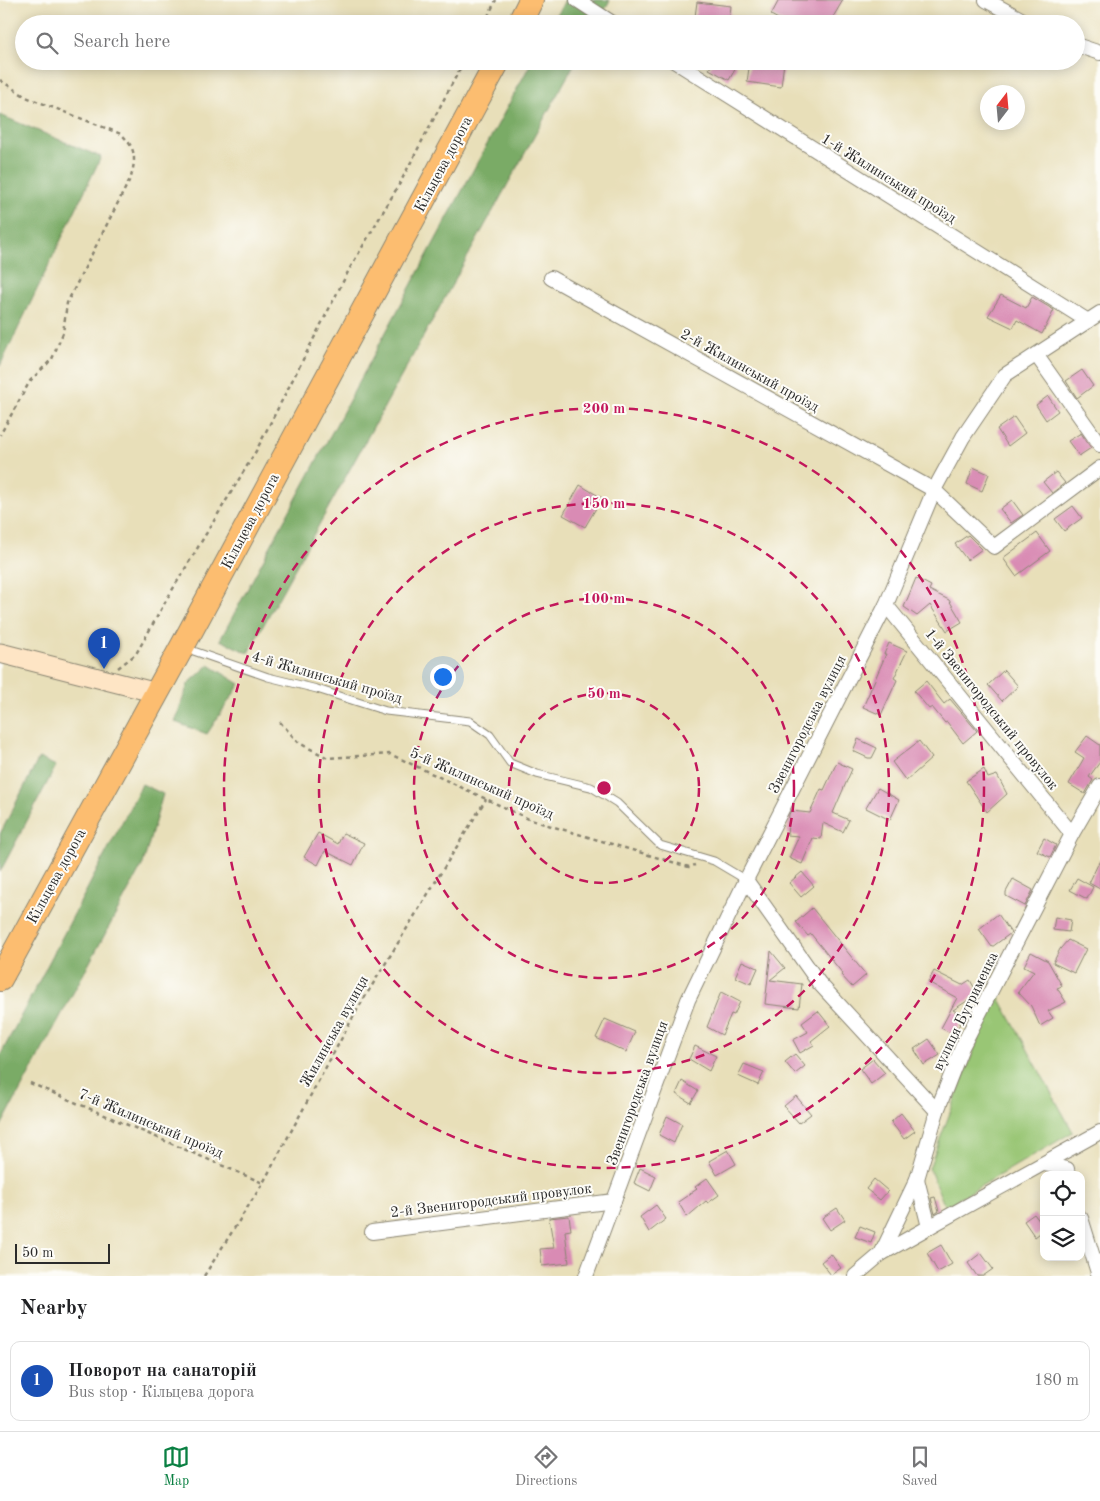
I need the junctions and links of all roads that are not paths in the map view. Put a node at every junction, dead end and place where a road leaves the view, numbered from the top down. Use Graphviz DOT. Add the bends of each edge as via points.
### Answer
graph roads {
  1 [pos="532,0"];
  2 [pos="576,0"];
  3 [pos="986,0"];
  4 [pos="524,15"];
  5 [pos="600,15"];
  6 [pos="1014,15"];
  7 [pos="1085,48"];
  8 [pos="1100,53"];
  9 [pos="493,70"];
  10 [pos="688,70"];
  11 [pos="550,278"];
  12 [pos="1100,313"];
  13 [pos="1088,322"];
  14 [pos="1037,356"];
  15 [pos="1100,445"];
  16 [pos="1100,468"];
  17 [pos="934,490"];
  18 [pos="886,605"];
  19 [pos="182,647"];
  20 [pos="0,653"];
  21 [pos="157,693"];
  22 [pos="1100,786"];
  23 [pos="1072,834"];
  24 [pos="746,880"];
  25 [pos="0,979"];
  26 [pos="937,1111"];
  27 [pos="1100,1132"];
  28 [pos="1044,1164"];
  29 [pos="1067,1171"];
  30 [pos="917,1179"];
  31 [pos="614,1201"];
  32 [pos="929,1227"];
  33 [pos="1085,1231"];
  34 [pos="372,1232"];
  35 [pos="882,1254"];
  36 [pos="586,1276"];
  37 [pos="855,1276"];
  38 [pos="1099,1276"];
  1 -- 4 [label="highway"];
  2 -- 5 [label="street"];
  3 -- 6 [label="street"];
  7 -- 8 [label="street"];
  9 -- 19 [label="highway, Кільцева дорога"];
  10 -- 13 [label="street, 1-й Жилинський проїзд"];
  11 -- 17 [label="street, 2-й Жилинський проїзд"];
  12 -- 13 [label="street, Звенигородська вулиця"];
  13 -- 14 [label="street, Звенигородська вулиця"];
  14 -- 15 [label="street"];
  14 -- 17 [label="street, Звенигородська вулиця" via="1005,375 963,437"];
  16 -- 17 [label="street, 2-й Жилинський проїзд" via="994,547"];
  17 -- 18 [label="street, Звенигородська вулиця"];
  18 -- 23 [label="street, 1-й Звенигородський провулок"];
  18 -- 24 [label="street, Звенигородська вулиця"];
  19 -- 21 [label="highway, Кільцева дорога"];
  19 -- 24 [label="lane, 4-й Жилинський проїзд" via="268,677 386,711 470,721 490,735 510,763 537,774 591,787 617,804 660,845 714,861"];
  20 -- 21 [label="street"];
  21 -- 25 [label="highway, Кільцева дорога"];
  22 -- 23 [label="street, вулиця Бугрименка"];
  23 -- 26 [label="street, вулиця Бугрименка" via="962,1047"];
  24 -- 26 [label="street" via="819,983"];
  24 -- 31 [label="street, Звенигородська вулиця" via="688,1000"];
  26 -- 30 [label="street, вулиця Бугрименка"];
  27 -- 28 [label="street"];
  28 -- 29 [label="street"];
  28 -- 32 [label="street"];
  30 -- 32 [label="street"];
  30 -- 35 [label="street, вулиця Бугрименка"];
  31 -- 34 [label="street, 2-й Звенигородський провулок"];
  31 -- 36 [label="street"];
  32 -- 35 [label="street"];
  33 -- 38 [label="street"];
  35 -- 37 [label="street, вулиця Бугрименка"];
}
